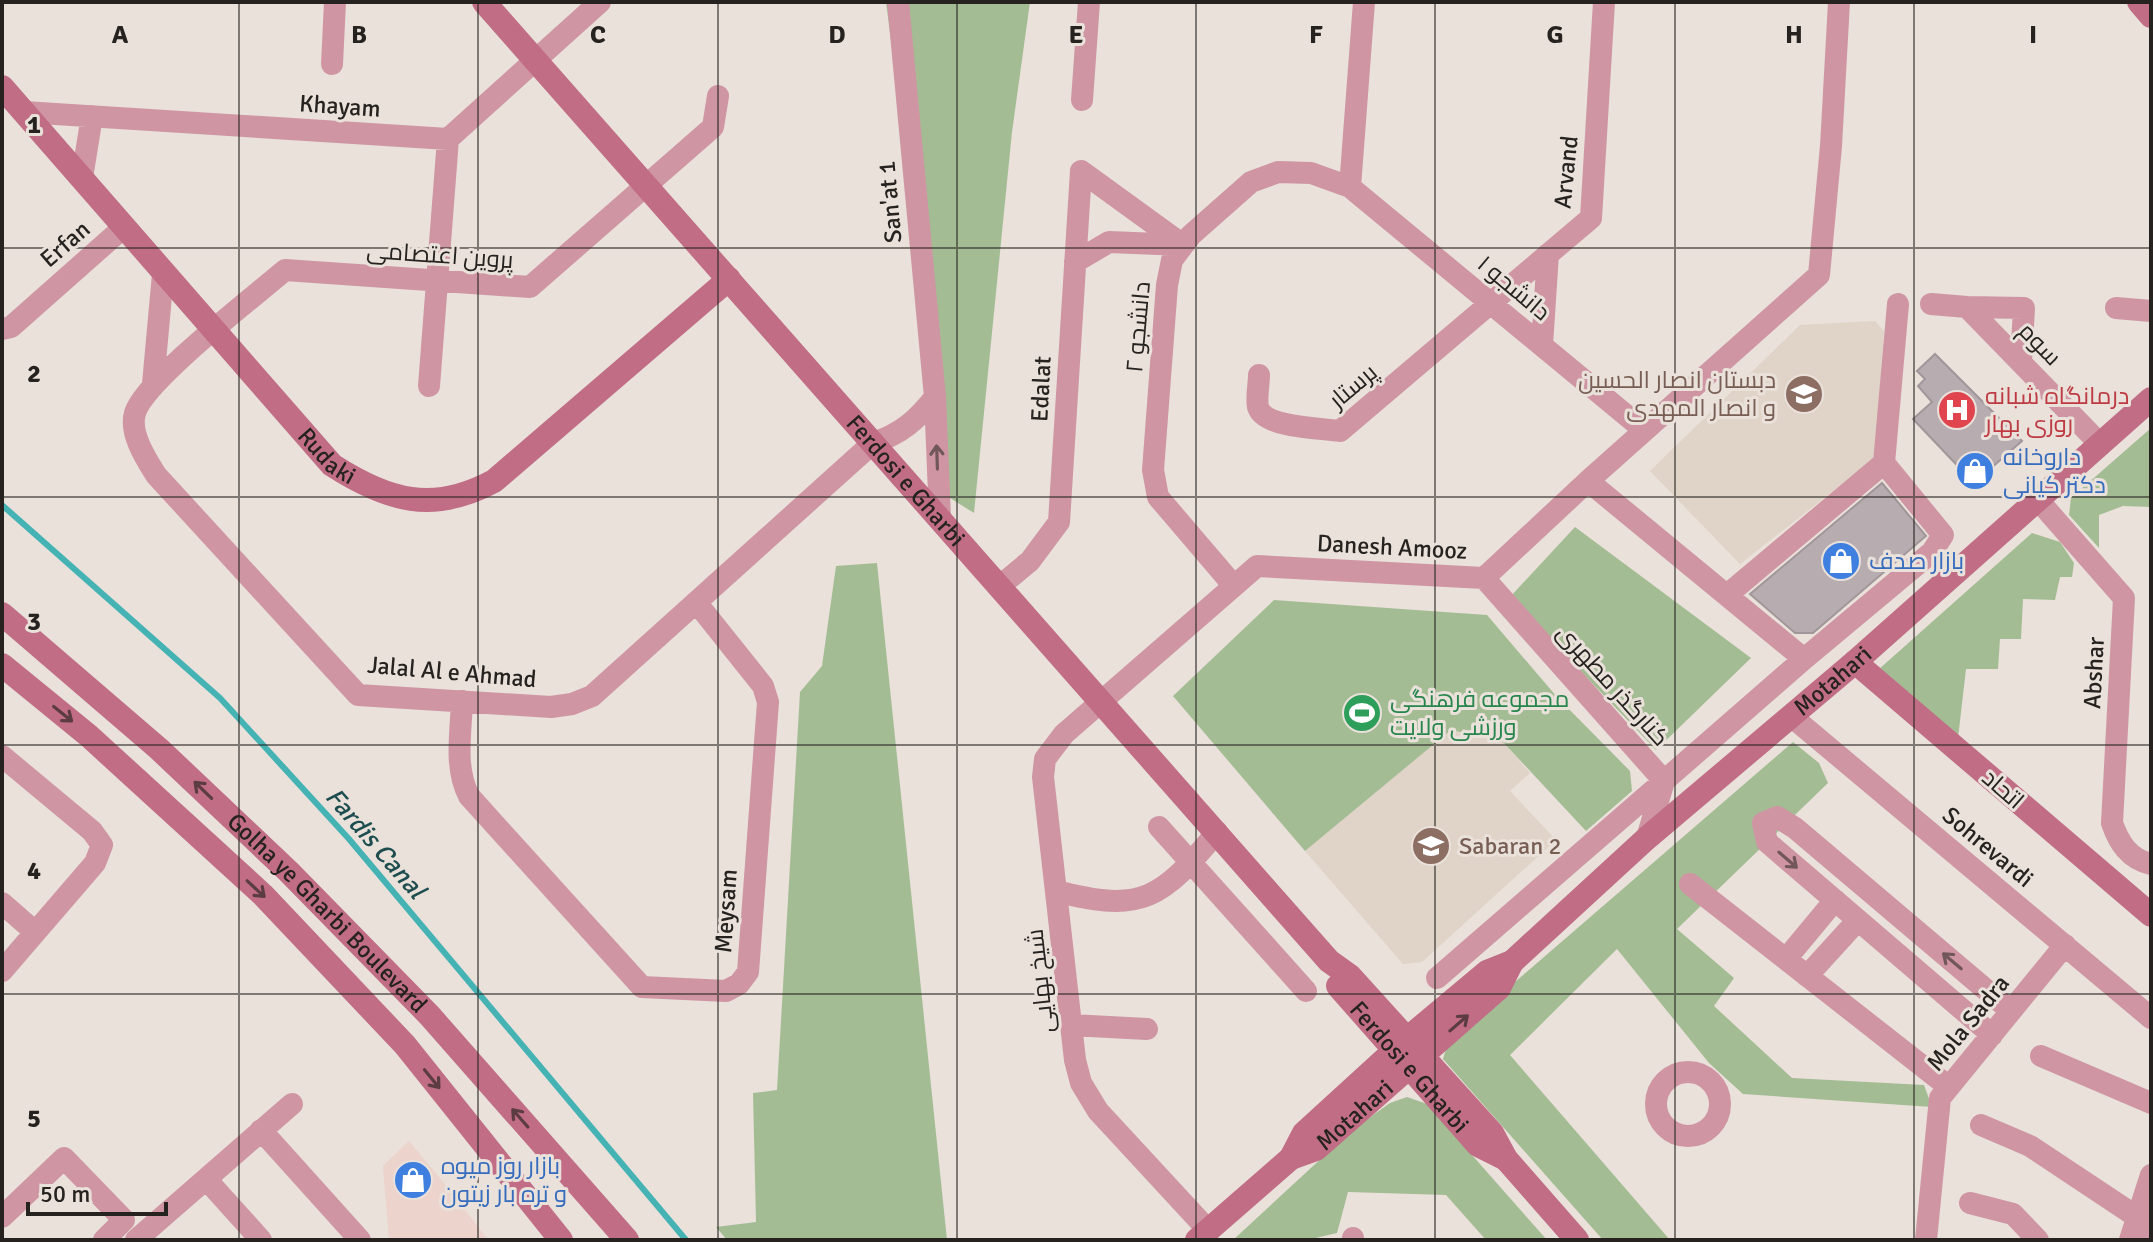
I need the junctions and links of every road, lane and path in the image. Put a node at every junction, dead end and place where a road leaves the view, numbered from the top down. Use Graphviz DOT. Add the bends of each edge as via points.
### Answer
graph roads {
  1 [pos="335,2"];
  2 [pos="484,2"];
  3 [pos="600,2"];
  4 [pos="898,2"];
  5 [pos="1089,2"];
  6 [pos="1364,2"];
  7 [pos="1604,2"];
  8 [pos="1839,2"];
  9 [pos="2139,2"];
  10 [pos="2151,16"];
  11 [pos="535,60"];
  12 [pos="332,64"];
  13 [pos="2,87"];
  14 [pos="718,96"];
  15 [pos="1082,100"];
  16 [pos="24,112"];
  17 [pos="92,116"];
  18 [pos="448,139"];
  19 [pos="82,178"];
  20 [pos="647,186"];
  21 [pos="1350,187"];
  22 [pos="124,227"];
  23 [pos="1183,245"];
  24 [pos="1548,254"];
  25 [pos="1075,262"];
  26 [pos="163,274"];
  27 [pos="729,279"];
  28 [pos="438,281"];
  29 [pos="1491,302"];
  30 [pos="1898,304"];
  31 [pos="1931,304"];
  32 [pos="1967,307"];
  33 [pos="2116,308"];
  34 [pos="2151,311"];
  35 [pos="2,329"];
  36 [pos="215,331"];
  37 [pos="1542,345"];
  38 [pos="2021,362"];
  39 [pos="1259,375"];
  40 [pos="153,384"];
  41 [pos="429,386"];
  42 [pos="935,397"];
  43 [pos="2151,399"];
  44 [pos="1644,430"];
  45 [pos="873,443"];
  46 [pos="2100,444"];
  47 [pos="1884,463"];
  48 [pos="1588,481"];
  49 [pos="2038,500"];
  50 [pos="940,518"];
  51 [pos="1484,578"];
  52 [pos="1000,586"];
  53 [pos="1234,586"];
  54 [pos="1727,595"];
  55 [pos="696,602"];
  56 [pos="2,614"];
  57 [pos="1804,659"];
  58 [pos="1855,662"];
  59 [pos="2,665"];
  60 [pos="462,701"];
  61 [pos="1101,701"];
  62 [pos="1791,716"];
  63 [pos="2,756"];
  64 [pos="1664,781"];
  65 [pos="1159,827"];
  66 [pos="1217,832"];
  67 [pos="1647,838"];
  68 [pos="2151,864"];
  69 [pos="1190,865"];
  70 [pos="1690,884"];
  71 [pos="1056,891"];
  72 [pos="1835,900"];
  73 [pos="2,903"];
  74 [pos="2151,915"];
  75 [pos="1858,920"];
  76 [pos="35,932"];
  77 [pos="2065,945"];
  78 [pos="1786,959"];
  79 [pos="2,971"];
  80 [pos="1807,976"];
  81 [pos="1437,978"];
  82 [pos="1306,991"];
  83 [pos="2011,1011"];
  84 [pos="2151,1018"];
  85 [pos="1071,1025"];
  86 [pos="1147,1029"];
  87 [pos="1992,1035"];
  88 [pos="1409,1052"];
  89 [pos="2041,1056"];
  90 [pos="1949,1087"];
  91 [pos="2151,1103"];
  92 [pos="292,1104"];
  93 [pos="1981,1125"];
  94 [pos="261,1130"];
  95 [pos="206,1179"];
  96 [pos="2149,1187"];
  97 [pos="1970,1203"];
  98 [pos="2,1217"];
  99 [pos="2144,1223"];
  100 [pos="1203,1235"];
  101 [pos="104,1240"];
  102 [pos="136,1240"];
  103 [pos="261,1240"];
  104 [pos="360,1240"];
  105 [pos="561,1240"];
  106 [pos="627,1240"];
  107 [pos="1577,1240"];
  108 [pos="1926,1240"];
  109 [pos="2038,1240"];
  110 [pos="2130,1240"];
  111 [pos="2146,1240"];
  1 -- 12 [label="street"];
  2 -- 11 [label="main road, Ferdosi e Gharbi"];
  3 -- 11 [label="street"];
  4 -- 42 [label="street, San'at 1"];
  5 -- 15 [label="street"];
  6 -- 21 [label="street"];
  7 -- 24 [label="street, Arvand" via="1591,218"];
  8 -- 44 [label="street, Danesh Amooz" via="1819,275"];
  9 -- 10 [label="main road"];
  11 -- 18 [label="street"];
  11 -- 20 [label="main road, Ferdosi e Gharbi"];
  13 -- 16 [label="main road, Rudaki"];
  14 -- 20 [label="street, پروین اعتصامی" via="713,127"];
  16 -- 17 [label="street, Khayam"];
  16 -- 19 [label="main road, Rudaki"];
  17 -- 18 [label="street, Khayam"];
  17 -- 19 [label="street"];
  18 -- 28 [label="street"];
  19 -- 22 [label="main road, Rudaki"];
  20 -- 27 [label="main road, Ferdosi e Gharbi"];
  20 -- 28 [label="street, پروین اعتصامی" via="530,287"];
  21 -- 23 [label="street, دانشجو ۲" via="1311,173 1278,172 1251,182"];
  21 -- 29 [label="street, دانشجو ۱"];
  22 -- 26 [label="main road, Rudaki"];
  22 -- 35 [label="street, Erfan" via="11,327"];
  23 -- 25 [label="street" via="1109,242"];
  23 -- 25 [label="street, Edalat" via="1081,171"];
  23 -- 53 [label="street, دانشجو ۲" via="1172,260 1167,285 1153,470 1158,497"];
  24 -- 29 [label="street, Arvand"];
  24 -- 37 [label="street"];
  25 -- 52 [label="street, Edalat" via="1059,522 1030,561"];
  26 -- 36 [label="main road, Rudaki"];
  26 -- 40 [label="street"];
  27 -- 36 [label="main road, Rudaki" via="494,481 449,499 388,495 332,465"];
  27 -- 45 [label="main road, Ferdosi e Gharbi"];
  28 -- 36 [label="street, پروین اعتصامی" via="285,270"];
  28 -- 41 [label="street"];
  29 -- 37 [label="street, دانشجو ۱"];
  29 -- 39 [label="street, پرستار" via="1340,431 1265,418 1258,408"];
  30 -- 47 [label="street"];
  31 -- 32 [label="street"];
  32 -- 38 [label="street, سوم"];
  32 -- 38 [label="street" via="2024,308"];
  33 -- 34 [label="street"];
  36 -- 40 [label="street, Jalal Al e Ahmad"];
  37 -- 44 [label="street, دانشجو ۱"];
  38 -- 46 [label="street, سوم"];
  40 -- 60 [label="street, Jalal Al e Ahmad" via="135,414 136,433 156,475 358,695"];
  42 -- 45 [label="street" via="918,419"];
  50 -- 42 [label="street, San'at 1, one-way"];
  43 -- 46 [label="main road, Motahari"];
  44 -- 48 [label="street, Danesh Amooz"];
  45 -- 50 [label="main road, Ferdosi e Gharbi"];
  45 -- 55 [label="street, Jalal Al e Ahmad"];
  46 -- 49 [label="main road, Motahari"];
  47 -- 54 [label="street"];
  47 -- 57 [label="street" via="1943,535 1932,552"];
  48 -- 51 [label="street, Danesh Amooz"];
  48 -- 54 [label="street"];
  49 -- 58 [label="main road, Motahari"];
  49 -- 68 [label="street, Abshar" via="2124,598 2112,823 2120,844"];
  50 -- 52 [label="main road, Ferdosi e Gharbi"];
  51 -- 53 [label="street, Danesh Amooz" via="1257,566"];
  51 -- 64 [label="street, کنارگذر مطهری"];
  52 -- 61 [label="main road, Ferdosi e Gharbi"];
  53 -- 61 [label="street, Danesh Amooz"];
  54 -- 57 [label="street"];
  55 -- 60 [label="street, Jalal Al e Ahmad" via="592,696 551,707"];
  55 -- 60 [label="street, Meysam" via="763,686 768,702 748,972 726,991 642,987 469,796 460,769"];
  106 -- 56 [label="main road, Golha ye Gharbi Boulevard, one-way" via="430,1016 289,872 159,749"];
  57 -- 64 [label="street"];
  58 -- 62 [label="main road, Motahari"];
  58 -- 74 [label="main road, اتحاد"];
  59 -- 105 [label="main road, Golha ye Gharbi Boulevard, one-way" via="89,736 263,895 405,1045"];
  61 -- 66 [label="main road, Ferdosi e Gharbi"];
  61 -- 71 [label="street, شیخ بهایی" via="1045,759"];
  62 -- 67 [label="main road, Motahari"];
  62 -- 77 [label="street, Sohrevardi"];
  63 -- 76 [label="street" via="102,845 95,863"];
  64 -- 67 [label="street"];
  64 -- 81 [label="street, کنارگذر مطهری"];
  65 -- 69 [label="street"];
  66 -- 69 [label="street"];
  66 -- 88 [label="main road, Ferdosi e Gharbi" via="1329,961 1350,976"];
  67 -- 88 [label="main road, Motahari" via="1512,962 1487,972"];
  69 -- 71 [label="street" via="1139,900 1093,901"];
  69 -- 82 [label="street"];
  70 -- 78 [label="street"];
  71 -- 85 [label="street, شیخ بهایی"];
  72 -- 75 [label="street"];
  72 -- 78 [label="street"];
  83 -- 72 [label="street, one-way" via="1795,828 1777,817 1763,823 1767,842"];
  73 -- 76 [label="street"];
  75 -- 80 [label="street"];
  75 -- 87 [label="street"];
  76 -- 79 [label="street"];
  77 -- 83 [label="street, Mola Sadra"];
  77 -- 84 [label="street, Sohrevardi"];
  78 -- 80 [label="street"];
  80 -- 90 [label="street"];
  83 -- 87 [label="street, Mola Sadra"];
  85 -- 86 [label="street"];
  85 -- 100 [label="street, شیخ بهایی" via="1081,1083 1098,1111"];
  87 -- 90 [label="street, Mola Sadra"];
  88 -- 100 [label="main road, Motahari" via="1304,1133 1291,1158"];
  88 -- 107 [label="main road, Ferdosi e Gharbi" via="1492,1133 1506,1159"];
  89 -- 91 [label="street"];
  90 -- 108 [label="street, Mola Sadra" via="1940,1098"];
  92 -- 94 [label="street"];
  93 -- 99 [label="street" via="2030,1146"];
  94 -- 95 [label="street"];
  94 -- 104 [label="street"];
  95 -- 102 [label="street"];
  95 -- 103 [label="street"];
  96 -- 99 [label="street"];
  97 -- 109 [label="street" via="2013,1214"];
  98 -- 101 [label="street" via="64,1158 124,1220"];
  99 -- 110 [label="street"];
  99 -- 111 [label="street"];
}
